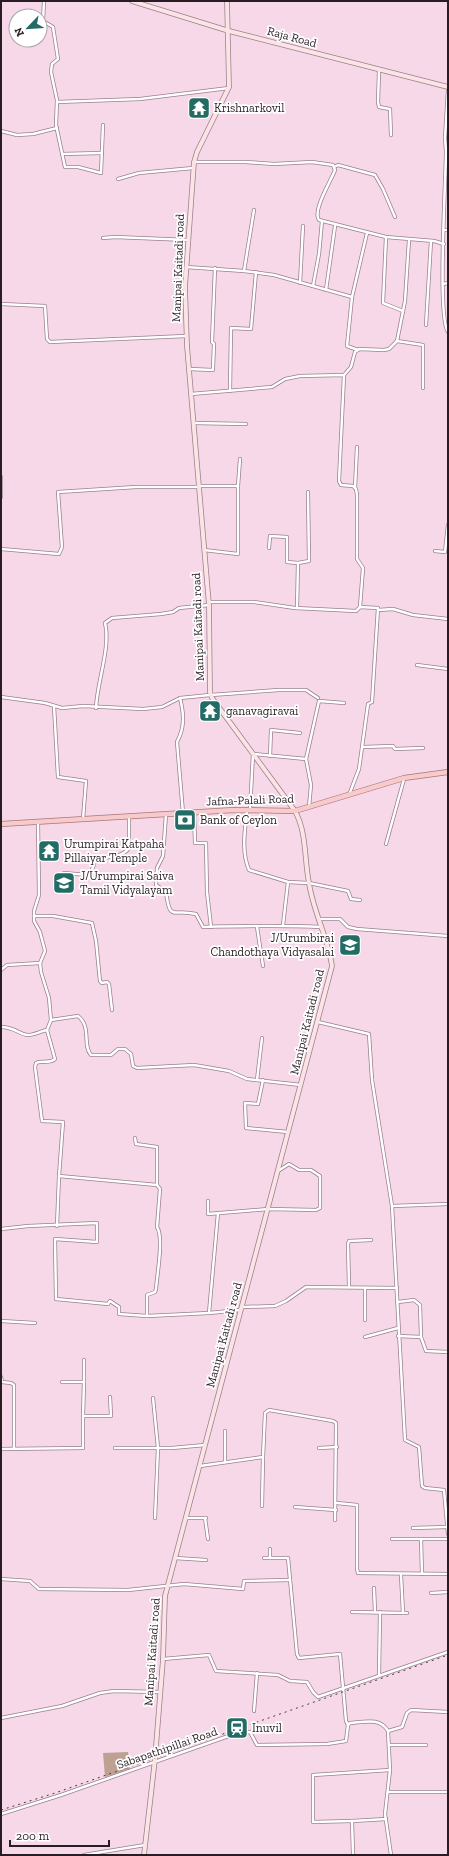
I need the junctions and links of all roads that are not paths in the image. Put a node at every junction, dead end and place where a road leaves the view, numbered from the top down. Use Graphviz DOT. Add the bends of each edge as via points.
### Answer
graph roads {
  1 [pos="44,1"];
  2 [pos="132,1"];
  3 [pos="226,1"];
  4 [pos="229,31"];
  5 [pos="379,71"];
  6 [pos="229,88"];
  7 [pos="448,88"];
  8 [pos="57,102"];
  9 [pos="103,125"];
  10 [pos="57,128"];
  11 [pos="1,131"];
  12 [pos="391,135"];
  13 [pos="102,153"];
  14 [pos="62,154"];
  15 [pos="194,162"];
  16 [pos="334,167"];
  17 [pos="193,168"];
  18 [pos="118,179"];
  19 [pos="254,210"];
  20 [pos="395,217"];
  21 [pos="322,221"];
  22 [pos="303,226"];
  23 [pos="336,226"];
  24 [pos="444,230"];
  25 [pos="448,230"];
  26 [pos="367,233"];
  27 [pos="103,238"];
  28 [pos="386,238"];
  29 [pos="188,240"];
  30 [pos="409,240"];
  31 [pos="431,241"];
  32 [pos="444,244"];
  33 [pos="186,267"];
  34 [pos="215,268"];
  35 [pos="244,271"];
  36 [pos="256,272"];
  37 [pos="300,283"];
  38 [pos="448,283"];
  39 [pos="443,284"];
  40 [pos="313,286"];
  41 [pos="326,290"];
  42 [pos="352,297"];
  43 [pos="1,304"];
  44 [pos="403,311"];
  45 [pos="426,325"];
  46 [pos="448,332"];
  47 [pos="186,336"];
  48 [pos="397,341"];
  49 [pos="358,350"];
  50 [pos="189,370"];
  51 [pos="344,375"];
  52 [pos="423,388"];
  53 [pos="230,391"];
  54 [pos="191,394"];
  55 [pos="193,423"];
  56 [pos="246,424"];
  57 [pos="357,447"];
  58 [pos="240,459"];
  59 [pos="1,477"];
  60 [pos="199,486"];
  61 [pos="238,486"];
  62 [pos="355,488"];
  63 [pos="308,492"];
  64 [pos="1,497"];
  65 [pos="448,525"];
  66 [pos="269,548"];
  67 [pos="1,549"];
  68 [pos="204,550"];
  69 [pos="435,550"];
  70 [pos="298,563"];
  71 [pos="209,603"];
  72 [pos="360,607"];
  73 [pos="297,608"];
  74 [pos="378,610"];
  75 [pos="448,619"];
  76 [pos="417,665"];
  77 [pos="448,669"];
  78 [pos="211,695"];
  79 [pos="1,697"];
  80 [pos="180,698"];
  81 [pos="318,698"];
  82 [pos="344,703"];
  83 [pos="54,706"];
  84 [pos="96,708"];
  85 [pos="300,733"];
  86 [pos="363,747"];
  87 [pos="423,748"];
  88 [pos="253,754"];
  89 [pos="270,756"];
  90 [pos="306,759"];
  91 [pos="448,772"];
  92 [pos="404,778"];
  93 [pos="349,795"];
  94 [pos="309,806"];
  95 [pos="248,810"];
  96 [pos="295,810"];
  97 [pos="194,812"];
  98 [pos="183,813"];
  99 [pos="166,814"];
  100 [pos="130,816"];
  101 [pos="83,819"];
  102 [pos="38,822"];
  103 [pos="1,824"];
  104 [pos="386,844"];
  105 [pos="64,873"];
  106 [pos="288,882"];
  107 [pos="309,883"];
  108 [pos="360,900"];
  109 [pos="34,916"];
  110 [pos="319,919"];
  111 [pos="283,925"];
  112 [pos="211,927"];
  113 [pos="257,927"];
  114 [pos="321,927"];
  115 [pos="448,936"];
  116 [pos="40,962"];
  117 [pos="263,966"];
  118 [pos="1,970"];
  119 [pos="112,1010"];
  120 [pos="51,1020"];
  121 [pos="318,1022"];
  122 [pos="1,1027"];
  123 [pos="47,1030"];
  124 [pos="262,1038"];
  125 [pos="257,1080"];
  126 [pos="263,1080"];
  127 [pos="301,1085"];
  128 [pos="289,1132"];
  129 [pos="135,1138"];
  130 [pos="278,1172"];
  131 [pos="59,1176"];
  132 [pos="157,1185"];
  133 [pos="208,1201"];
  134 [pos="448,1204"];
  135 [pos="392,1206"];
  136 [pos="268,1209"];
  137 [pos="218,1213"];
  138 [pos="56,1226"];
  139 [pos="1,1229"];
  140 [pos="371,1240"];
  141 [pos="349,1286"];
  142 [pos="365,1288"];
  143 [pos="398,1288"];
  144 [pos="398,1302"];
  145 [pos="241,1308"];
  146 [pos="209,1314"];
  147 [pos="147,1316"];
  148 [pos="365,1320"];
  149 [pos="1,1321"];
  150 [pos="35,1323"];
  151 [pos="398,1328"];
  152 [pos="398,1336"];
  153 [pos="421,1336"];
  154 [pos="365,1337"];
  155 [pos="448,1352"];
  156 [pos="84,1360"];
  157 [pos="1,1377"];
  158 [pos="62,1382"];
  159 [pos="84,1382"];
  160 [pos="110,1397"];
  161 [pos="153,1398"];
  162 [pos="83,1416"];
  163 [pos="225,1431"];
  164 [pos="206,1445"];
  165 [pos="14,1448"];
  166 [pos="115,1448"];
  167 [pos="158,1448"];
  168 [pos="319,1448"];
  169 [pos="336,1448"];
  170 [pos="1,1449"];
  171 [pos="263,1458"];
  172 [pos="225,1462"];
  173 [pos="200,1466"];
  174 [pos="337,1503"];
  175 [pos="262,1506"];
  176 [pos="295,1507"];
  177 [pos="336,1510"];
  178 [pos="155,1518"];
  179 [pos="186,1518"];
  180 [pos="335,1520"];
  181 [pos="447,1527"];
  182 [pos="412,1528"];
  183 [pos="448,1534"];
  184 [pos="208,1539"];
  185 [pos="421,1539"];
  186 [pos="448,1539"];
  187 [pos="392,1540"];
  188 [pos="270,1549"];
  189 [pos="175,1558"];
  190 [pos="264,1558"];
  191 [pos="270,1558"];
  192 [pos="206,1560"];
  193 [pos="422,1574"];
  194 [pos="448,1574"];
  195 [pos="401,1575"];
  196 [pos="1,1579"];
  197 [pos="290,1580"];
  198 [pos="168,1587"];
  199 [pos="374,1588"];
  200 [pos="448,1592"];
  201 [pos="431,1593"];
  202 [pos="352,1612"];
  203 [pos="375,1612"];
  204 [pos="380,1612"];
  205 [pos="403,1613"];
  206 [pos="407,1613"];
  207 [pos="448,1652"];
  208 [pos="163,1659"];
  209 [pos="257,1673"];
  210 [pos="379,1676"];
  211 [pos="343,1689"];
  212 [pos="160,1692"];
  213 [pos="254,1711"];
  214 [pos="448,1712"];
  215 [pos="1,1718"];
  216 [pos="348,1725"];
  217 [pos="388,1731"];
  218 [pos="389,1745"];
  219 [pos="426,1745"];
  220 [pos="154,1762"];
  221 [pos="390,1770"];
  222 [pos="388,1792"];
  223 [pos="448,1792"];
  224 [pos="1,1814"];
  225 [pos="386,1818"];
  226 [pos="352,1821"];
  227 [pos="145,1845"];
  228 [pos="353,1854"];
  229 [pos="84,1855"];
  230 [pos="144,1855"];
  231 [pos="391,1855"];
  1 -- 8 [label="street" via="43,21 53,27 58,59 52,64 51,72"];
  2 -- 4 [label="main road, Raja Road"];
  3 -- 4 [label="main road, Manipai Kaitadi road"];
  4 -- 5 [label="main road, Raja Road"];
  4 -- 6 [label="main road, Manipai Kaitadi road"];
  5 -- 7 [label="main road, Raja Road"];
  5 -- 12 [label="street" via="378,102 379,107 390,109"];
  6 -- 8 [label="street" via="140,99"];
  6 -- 15 [label="main road, Manipai Kaitadi road"];
  7 -- 24 [label="street"];
  8 -- 10 [label="street"];
  9 -- 13 [label="street"];
  10 -- 11 [label="street" via="17,135"];
  10 -- 14 [label="street"];
  13 -- 14 [label="street"];
  13 -- 14 [label="street" via="101,173 78,167 65,167"];
  15 -- 16 [label="street" via="312,162 327,163"];
  15 -- 17 [label="main road, Manipai Kaitadi road"];
  16 -- 20 [label="street" via="375,175"];
  16 -- 21 [label="street" via="331,181 319,204 317,218"];
  17 -- 18 [label="street" via="138,173"];
  17 -- 29 [label="main road, Manipai Kaitadi road"];
  19 -- 35 [label="street"];
  21 -- 23 [label="street"];
  21 -- 40 [label="street"];
  22 -- 37 [label="street"];
  23 -- 26 [label="street"];
  23 -- 41 [label="street"];
  24 -- 25 [label="street"];
  24 -- 32 [label="street"];
  26 -- 28 [label="street"];
  26 -- 42 [label="street"];
  27 -- 29 [label="street"];
  28 -- 30 [label="street"];
  28 -- 44 [label="street" via="383,304"];
  29 -- 33 [label="main road, Manipai Kaitadi road"];
  30 -- 31 [label="street"];
  30 -- 44 [label="street"];
  31 -- 32 [label="street"];
  31 -- 45 [label="street"];
  32 -- 39 [label="street"];
  33 -- 34 [label="street"];
  33 -- 47 [label="main road, Manipai Kaitadi road"];
  34 -- 35 [label="street"];
  34 -- 50 [label="street" via="213,370"];
  35 -- 36 [label="street"];
  36 -- 37 [label="street"];
  36 -- 53 [label="street" via="251,329 231,328"];
  37 -- 40 [label="street"];
  38 -- 39 [label="street"];
  39 -- 46 [label="street" via="444,316"];
  40 -- 41 [label="street"];
  41 -- 42 [label="street"];
  42 -- 49 [label="street" via="347,346"];
  43 -- 47 [label="street" via="45,306 47,339 50,342"];
  44 -- 48 [label="street"];
  47 -- 50 [label="main road, Manipai Kaitadi road"];
  48 -- 49 [label="street" via="384,350"];
  48 -- 52 [label="street" via="423,345"];
  49 -- 51 [label="street" via="354,352 351,367"];
  50 -- 54 [label="main road, Manipai Kaitadi road"];
  51 -- 53 [label="street" via="300,376 285,380 272,388"];
  51 -- 62 [label="street" via="339,481 341,485"];
  53 -- 54 [label="street"];
  54 -- 55 [label="main road, Manipai Kaitadi road"];
  55 -- 56 [label="street"];
  55 -- 60 [label="main road, Manipai Kaitadi road"];
  57 -- 62 [label="street"];
  58 -- 61 [label="street"];
  59 -- 64 [label="street"];
  60 -- 61 [label="street"];
  60 -- 67 [label="street" via="58,492 62,547 59,554"];
  60 -- 68 [label="main road, Manipai Kaitadi road"];
  61 -- 68 [label="street" via="238,554"];
  62 -- 72 [label="street" via="357,559 363,568"];
  63 -- 70 [label="street" via="309,561"];
  65 -- 69 [label="street" via="445,552"];
  66 -- 70 [label="street" via="270,536 287,537 287,562"];
  68 -- 71 [label="main road, Manipai Kaitadi road"];
  70 -- 73 [label="street"];
  71 -- 73 [label="street" via="254,602"];
  71 -- 78 [label="main road, Manipai Kaitadi road"];
  71 -- 84 [label="street" via="161,614 112,618 105,623 108,634 96,691"];
  72 -- 73 [label="street" via="356,611"];
  72 -- 74 [label="street"];
  74 -- 75 [label="street" via="393,609 413,615"];
  74 -- 86 [label="street" via="373,695 372,702 368,704"];
  76 -- 77 [label="street"];
  78 -- 80 [label="street"];
  78 -- 81 [label="street" via="306,690"];
  78 -- 88 [label="main road, Manipai Kaitadi road"];
  79 -- 83 [label="street" via="16,697"];
  80 -- 84 [label="street" via="162,708"];
  80 -- 98 [label="street" via="184,722 177,742"];
  82 -- 90 [label="street" via="319,701"];
  83 -- 84 [label="street"];
  83 -- 101 [label="street" via="58,776 86,781"];
  85 -- 89 [label="street" via="271,730"];
  86 -- 87 [label="street"];
  86 -- 93 [label="street" via="359,770"];
  88 -- 89 [label="street"];
  88 -- 95 [label="street"];
  88 -- 96 [label="main road, Manipai Kaitadi road"];
  89 -- 90 [label="street"];
  90 -- 94 [label="street" via="311,785"];
  91 -- 92 [label="main road, Jafna-Palali Road"];
  92 -- 93 [label="main road, Jafna-Palali Road"];
  92 -- 104 [label="street"];
  93 -- 94 [label="main road, Jafna-Palali Road"];
  94 -- 96 [label="main road, Jafna-Palali Road"];
  95 -- 96 [label="main road, Jafna-Palali Road"];
  95 -- 97 [label="main road, Jafna-Palali Road"];
  95 -- 106 [label="street" via="244,838 249,870"];
  96 -- 107 [label="main road, Manipai Kaitadi road" via="303,829"];
  97 -- 98 [label="main road, Jafna-Palali Road"];
  97 -- 112 [label="street" via="195,842 206,843"];
  98 -- 99 [label="main road, Jafna-Palali Road"];
  99 -- 100 [label="main road, Jafna-Palali Road"];
  99 -- 112 [label="street" via="163,856 157,868 156,885 166,892 170,911 196,914 202,926"];
  100 -- 101 [label="main road, Jafna-Palali Road"];
  100 -- 105 [label="street" via="129,848 126,852 96,858 88,875"];
  101 -- 102 [label="main road, Jafna-Palali Road"];
  102 -- 103 [label="main road, Jafna-Palali Road"];
  102 -- 109 [label="street" via="39,895"];
  106 -- 107 [label="street"];
  106 -- 111 [label="street"];
  107 -- 108 [label="street" via="348,891 352,899"];
  107 -- 110 [label="main road, Manipai Kaitadi road"];
  109 -- 116 [label="street" via="45,951"];
  109 -- 119 [label="street" via="53,916 92,923 100,981 109,984"];
  110 -- 114 [label="main road, Manipai Kaitadi road"];
  110 -- 115 [label="street" via="340,919 348,927 357,929"];
  111 -- 113 [label="street"];
  111 -- 114 [label="street"];
  112 -- 113 [label="street"];
  113 -- 117 [label="street"];
  114 -- 121 [label="main road, Manipai Kaitadi road" via="332,966"];
  116 -- 118 [label="street" via="7,966"];
  116 -- 120 [label="street" via="49,998"];
  120 -- 123 [label="street"];
  120 -- 125 [label="street" via="78,1016 82,1019 91,1055 111,1055 118,1049 124,1049 131,1054 133,1066 138,1068 194,1065 217,1068"];
  121 -- 127 [label="main road, Manipai Kaitadi road"];
  121 -- 135 [label="street" via="369,1034 372,1080"];
  122 -- 123 [label="street" via="14,1028 26,1035"];
  123 -- 131 [label="street" via="54,1059 40,1060 35,1067 42,1121 63,1122"];
  124 -- 125 [label="street"];
  125 -- 126 [label="street"];
  126 -- 127 [label="street"];
  126 -- 128 [label="street" via="258,1104 245,1102 246,1128"];
  127 -- 128 [label="main road, Manipai Kaitadi road"];
  128 -- 130 [label="main road, Manipai Kaitadi road"];
  129 -- 132 [label="street" via="136,1144 157,1147"];
  130 -- 136 [label="main road, Manipai Kaitadi road"];
  130 -- 136 [label="street" via="289,1164 299,1170 311,1170 320,1176 320,1208"];
  131 -- 132 [label="street"];
  131 -- 138 [label="street"];
  132 -- 147 [label="street" via="160,1189 157,1227 160,1231 159,1252 156,1289 147,1295"];
  133 -- 137 [label="street" via="208,1214"];
  134 -- 135 [label="street"];
  135 -- 143 [label="street"];
  136 -- 137 [label="street"];
  136 -- 145 [label="main road, Manipai Kaitadi road"];
  137 -- 146 [label="street"];
  138 -- 139 [label="street"];
  138 -- 147 [label="street" via="97,1223 97,1242 55,1239 56,1299 108,1304 110,1301 119,1307 119,1314"];
  140 -- 141 [label="street" via="348,1244"];
  141 -- 142 [label="street"];
  141 -- 145 [label="street" via="306,1287 275,1306"];
  142 -- 143 [label="street"];
  142 -- 148 [label="street"];
  143 -- 144 [label="street"];
  144 -- 151 [label="street"];
  144 -- 153 [label="street" via="414,1300 420,1305"];
  145 -- 146 [label="street"];
  145 -- 164 [label="main road, Manipai Kaitadi road"];
  146 -- 147 [label="street"];
  149 -- 150 [label="street"];
  151 -- 152 [label="street"];
  151 -- 154 [label="street"];
  152 -- 153 [label="street"];
  152 -- 181 [label="street" via="406,1440 419,1447 422,1486 444,1490"];
  153 -- 155 [label="street" via="426,1351"];
  156 -- 159 [label="street"];
  157 -- 165 [label="street" via="2,1382 14,1385"];
  158 -- 159 [label="street"];
  159 -- 162 [label="street"];
  160 -- 162 [label="street" via="111,1416"];
  161 -- 167 [label="street"];
  162 -- 165 [label="street" via="83,1448"];
  163 -- 172 [label="street"];
  164 -- 167 [label="street"];
  164 -- 173 [label="main road, Manipai Kaitadi road"];
  165 -- 170 [label="street"];
  166 -- 167 [label="street"];
  167 -- 178 [label="street"];
  168 -- 169 [label="street"];
  169 -- 171 [label="street" via="334,1421 269,1410 265,1413"];
  169 -- 174 [label="street"];
  171 -- 172 [label="street"];
  171 -- 175 [label="street"];
  172 -- 173 [label="street"];
  173 -- 179 [label="main road, Manipai Kaitadi road"];
  174 -- 177 [label="street"];
  174 -- 195 [label="street" via="357,1505 358,1573"];
  176 -- 177 [label="street"];
  177 -- 180 [label="street"];
  179 -- 184 [label="street" via="205,1518"];
  179 -- 189 [label="main road, Manipai Kaitadi road"];
  181 -- 182 [label="street"];
  181 -- 183 [label="street"];
  185 -- 186 [label="street"];
  185 -- 187 [label="street"];
  185 -- 193 [label="street"];
  188 -- 191 [label="street"];
  189 -- 192 [label="street"];
  189 -- 198 [label="main road, Manipai Kaitadi road"];
  190 -- 191 [label="street"];
  191 -- 197 [label="street" via="288,1558"];
  193 -- 194 [label="street"];
  193 -- 195 [label="street"];
  195 -- 205 [label="street"];
  196 -- 198 [label="street" via="30,1581 39,1589 128,1590"];
  197 -- 198 [label="street" via="244,1581 243,1589 184,1584"];
  197 -- 211 [label="street" via="297,1654 299,1658 340,1654"];
  198 -- 208 [label="main road, Manipai Kaitadi road" via="165,1596"];
  199 -- 203 [label="street"];
  200 -- 201 [label="street"];
  202 -- 203 [label="street"];
  203 -- 204 [label="street"];
  204 -- 205 [label="street"];
  204 -- 210 [label="street"];
  205 -- 206 [label="street"];
  207 -- 210 [label="street"];
  208 -- 209 [label="street" via="209,1655 216,1671"];
  208 -- 212 [label="main road, Manipai Kaitadi road"];
  209 -- 211 [label="street" via="278,1675 290,1681 307,1682 318,1697"];
  209 -- 213 [label="street"];
  210 -- 211 [label="street"];
  211 -- 216 [label="street"];
  212 -- 215 [label="street" via="100,1693 62,1706"];
  212 -- 220 [label="main road, Manipai Kaitadi road"];
  214 -- 217 [label="street" via="411,1710 407,1713 402,1727"];
  216 -- 217 [label="street" via="369,1721 380,1722"];
  216 -- 220 [label="street, Sabapathipillai Road" via="347,1739 342,1743 257,1745 250,1732 237,1733"];
  217 -- 218 [label="street"];
  218 -- 219 [label="street"];
  218 -- 221 [label="street"];
  220 -- 224 [label="street, Sabapathipillai Road"];
  220 -- 227 [label="main road, Manipai Kaitadi road"];
  221 -- 222 [label="street"];
  221 -- 226 [label="street" via="313,1775 313,1822"];
  222 -- 223 [label="street"];
  222 -- 225 [label="street"];
  225 -- 226 [label="street"];
  225 -- 231 [label="street"];
  226 -- 228 [label="street"];
  227 -- 229 [label="street"];
  227 -- 230 [label="main road, Manipai Kaitadi road"];
}
